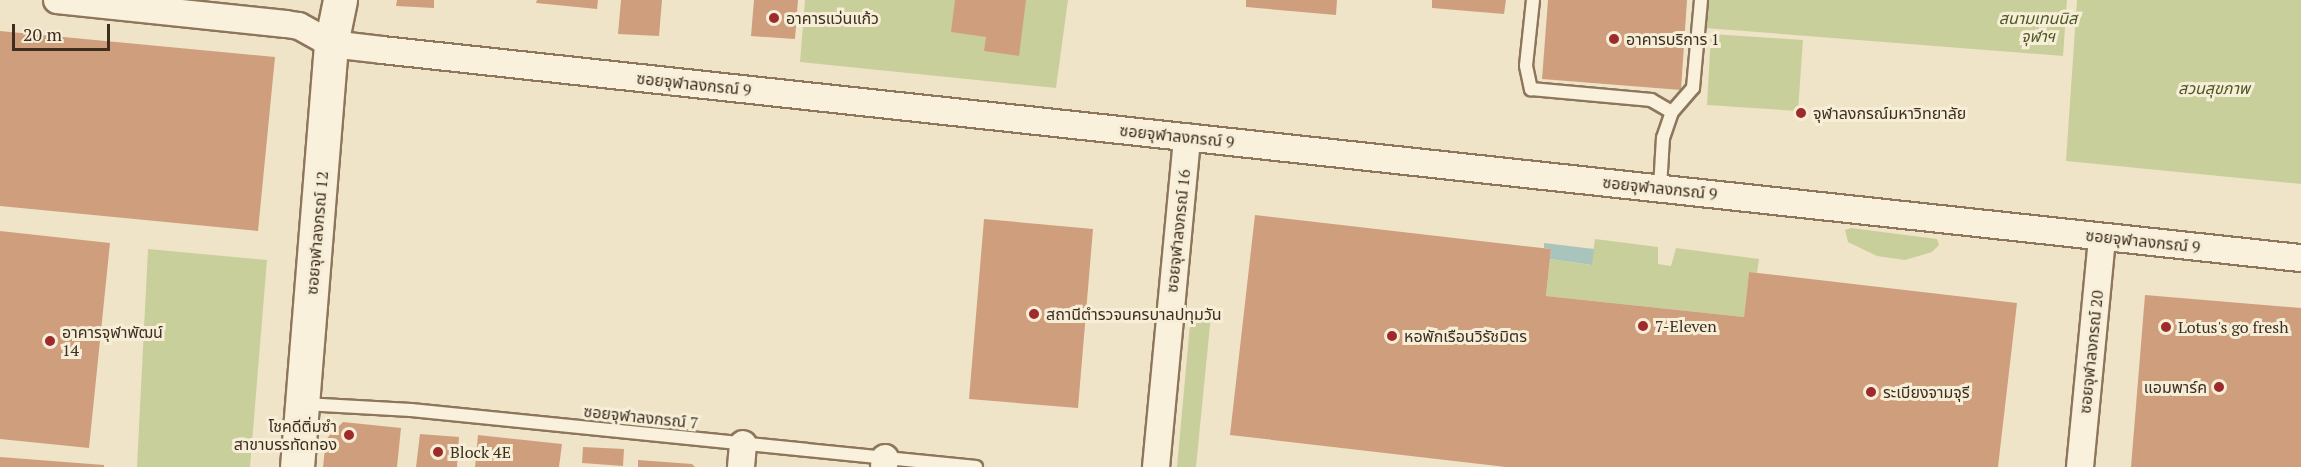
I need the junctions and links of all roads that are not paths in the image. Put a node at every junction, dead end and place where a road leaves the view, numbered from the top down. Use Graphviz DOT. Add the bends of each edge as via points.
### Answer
graph roads {
  1 [pos="57,0"];
  2 [pos="340,0"];
  3 [pos="1533,0"];
  4 [pos="1701,0"];
  5 [pos="331,44"];
  6 [pos="1672,111"];
  7 [pos="1187,137"];
  8 [pos="1660,188"];
  9 [pos="2102,237"];
  10 [pos="2301,258"];
  11 [pos="303,404"];
  12 [pos="742,455"];
  13 [pos="885,462"];
  14 [pos="297,467"];
  15 [pos="976,467"];
  16 [pos="1156,467"];
  17 [pos="2080,467"];
  1 -- 5 [label="street, ซอยจุฬาลงกรณ์ 9" via="299,26"];
  2 -- 5 [label="street, ซอยจุฬาลงกรณ์ 12"];
  3 -- 6 [label="lane" via="1526,66 1532,89 1651,100"];
  4 -- 6 [label="lane" via="1693,88"];
  5 -- 7 [label="street, ซอยจุฬาลงกรณ์ 9"];
  5 -- 11 [label="street, ซอยจุฬาลงกรณ์ 12"];
  6 -- 8 [label="lane" via="1663,138"];
  7 -- 8 [label="street, ซอยจุฬาลงกรณ์ 9"];
  7 -- 16 [label="street, ซอยจุฬาลงกรณ์ 16"];
  8 -- 9 [label="street, ซอยจุฬาลงกรณ์ 9"];
  9 -- 10 [label="street, ซอยจุฬาลงกรณ์ 9"];
  9 -- 17 [label="street, ซอยจุฬาลงกรณ์ 20"];
  11 -- 12 [label="lane, ซอยจุฬาลงกรณ์ 7" via="411,410"];
  11 -- 14 [label="street, ซอยจุฬาลงกรณ์ 12"];
  12 -- 13 [label="lane, ซอยจุฬาลงกรณ์ 7"];
  13 -- 15 [label="lane, ซอยจุฬาลงกรณ์ 7"];
}
